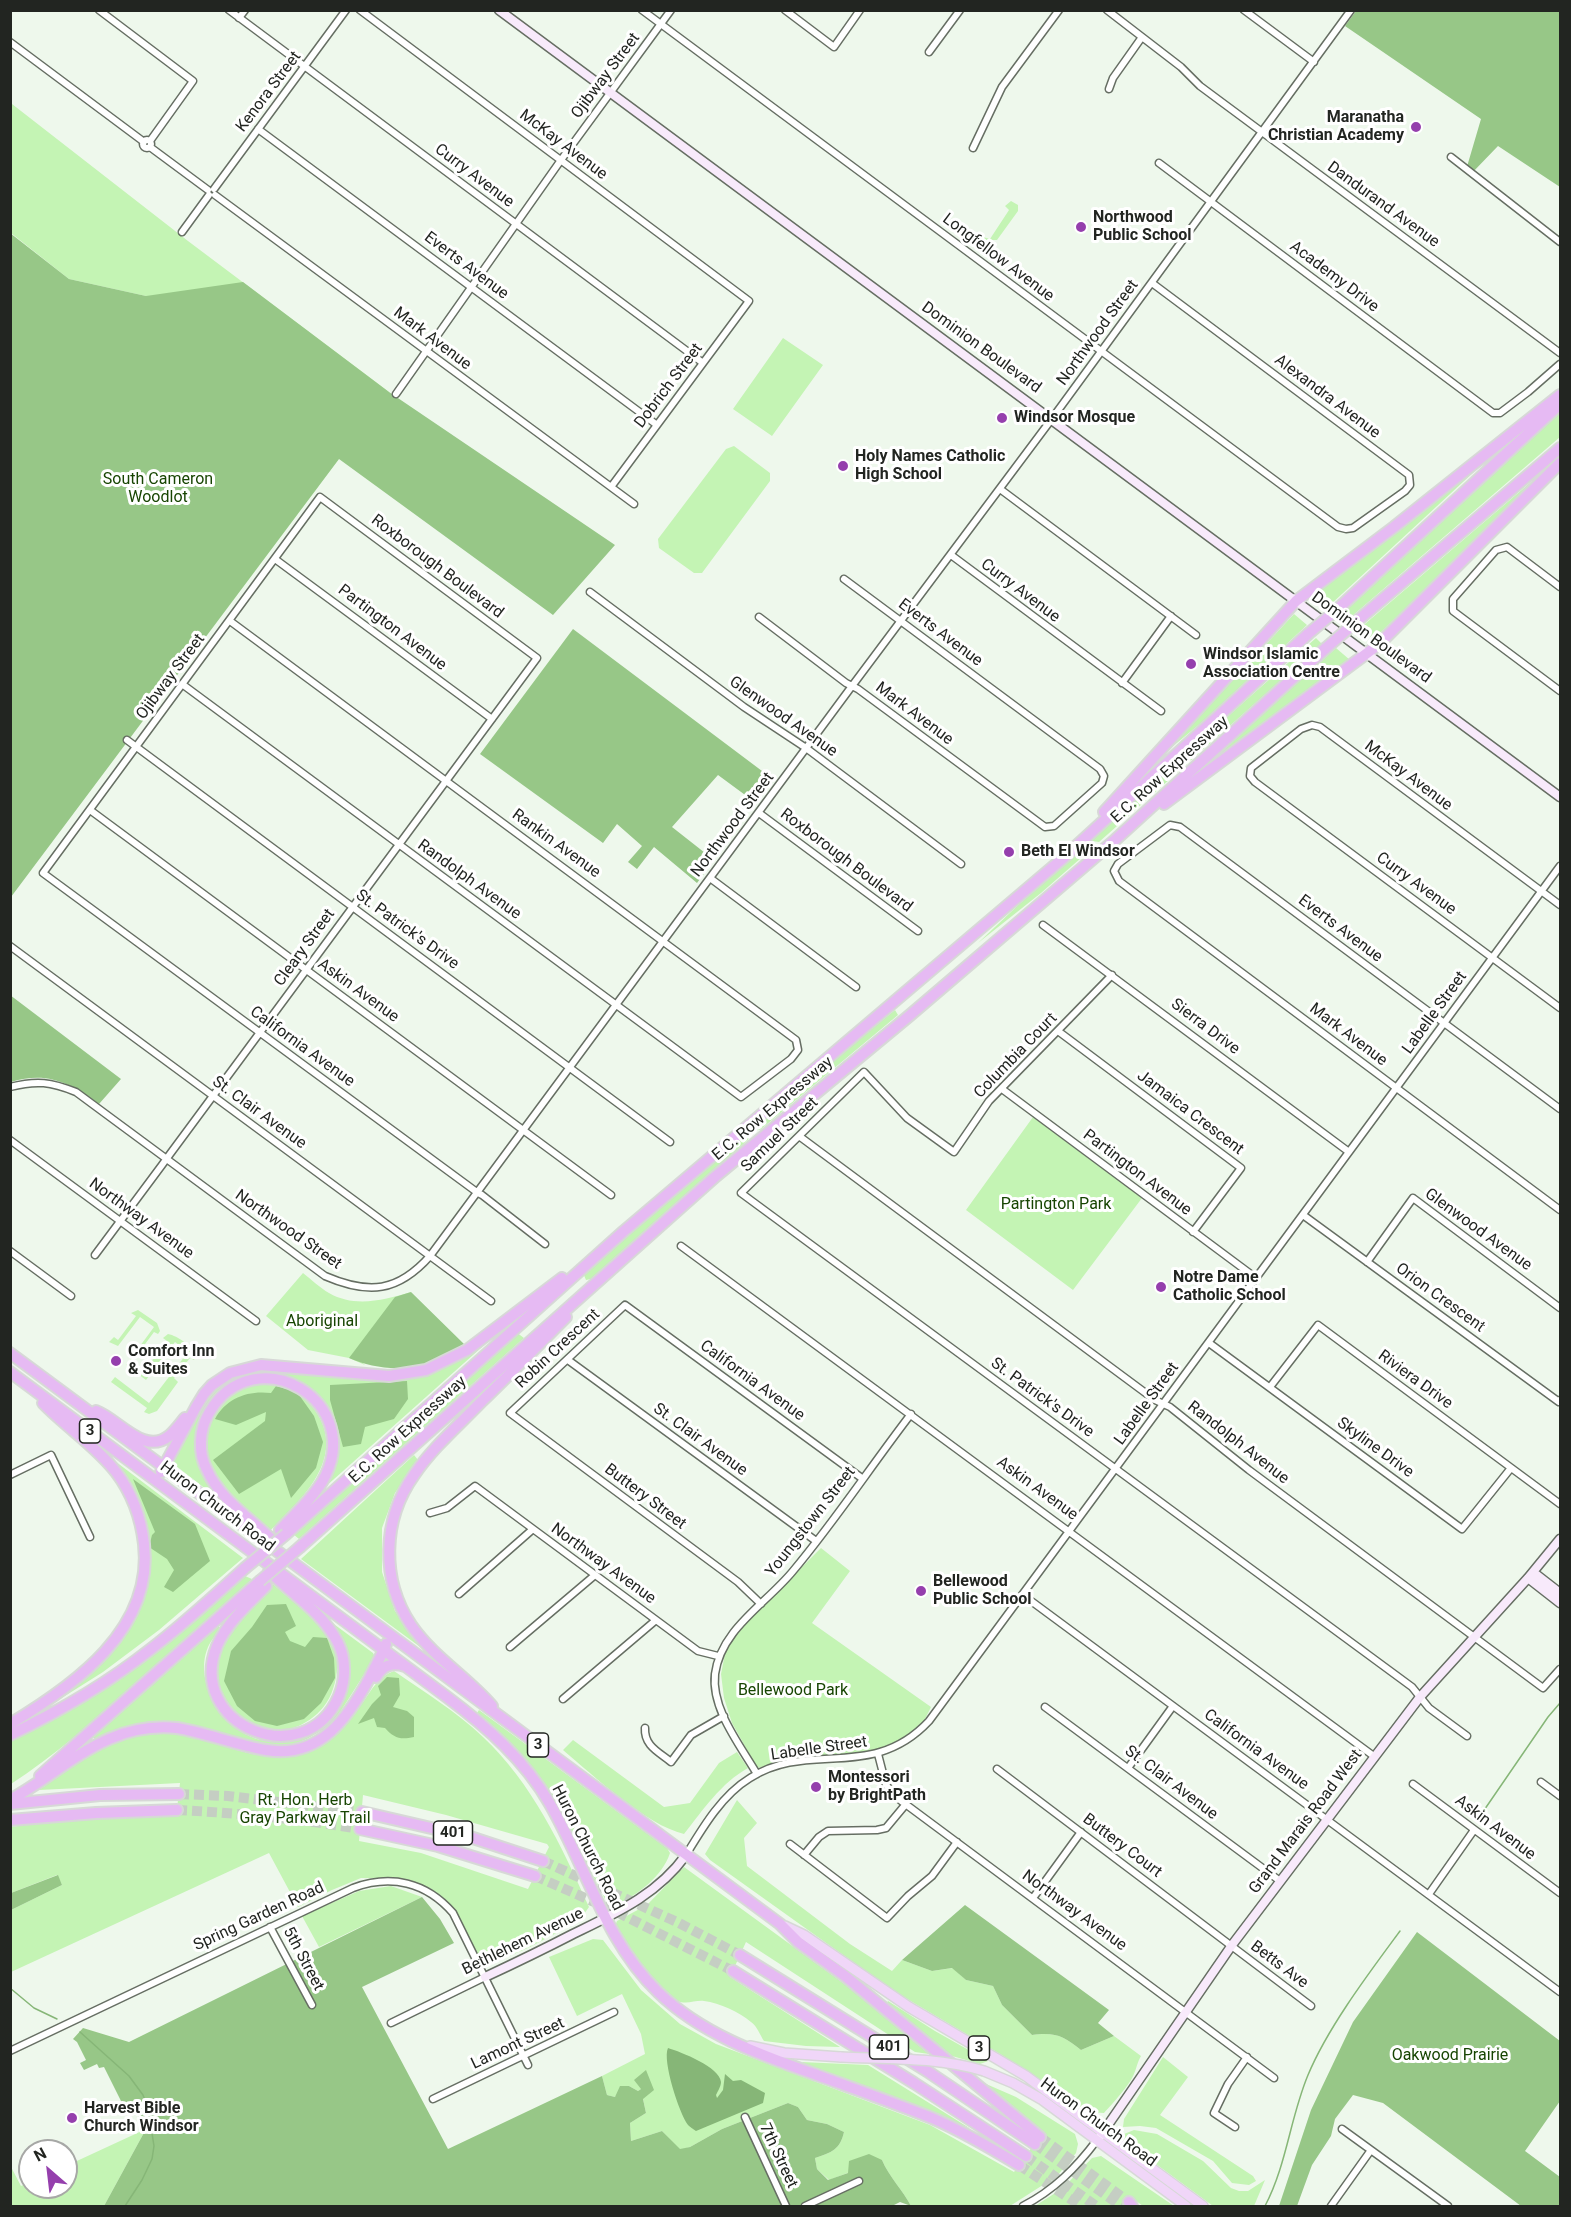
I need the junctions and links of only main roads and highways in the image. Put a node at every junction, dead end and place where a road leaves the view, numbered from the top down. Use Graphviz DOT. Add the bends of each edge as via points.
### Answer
graph roads {
  1 [pos="1560,395"];
  2 [pos="1560,404"];
  3 [pos="1560,448"];
  4 [pos="1560,463"];
  5 [pos="1115,840"];
  6 [pos="1061,860"];
  7 [pos="624,1231"];
  8 [pos="618,1261"];
  9 [pos="10,1353"];
  10 [pos="10,1372"];
  11 [pos="22,1381"];
  12 [pos="81,1406"];
  13 [pos="196,1407"];
  14 [pos="163,1467"];
  15 [pos="157,1481"];
  16 [pos="283,1532"];
  17 [pos="243,1545"];
  18 [pos="291,1563"];
  19 [pos="263,1583"];
  20 [pos="389,1635"];
  21 [pos="384,1650"];
  22 [pos="406,1666"];
  23 [pos="364,1691"];
  24 [pos="504,1720"];
  25 [pos="10,1724"];
  26 [pos="10,1735"];
  27 [pos="40,1779"];
  28 [pos="179,1794"];
  29 [pos="10,1801"];
  30 [pos="177,1810"];
  31 [pos="362,1812"];
  32 [pos="10,1820"];
  33 [pos="360,1829"];
  34 [pos="543,1861"];
  35 [pos="535,1876"];
  36 [pos="780,1924"];
  37 [pos="740,1955"];
  38 [pos="733,1971"];
  39 [pos="736,2042"];
  40 [pos="1100,2136"];
  41 [pos="1186,2206"];
  42 [pos="1203,2206"];
  1 -- 6 [label="highway" via="1296,601"];
  2 -- 6 [label="highway, E.C. Row Expressway, bridge"];
  3 -- 5 [label="highway, E.C. Row Expressway, bridge" via="1326,648"];
  4 -- 5 [label="highway" via="1367,654"];
  5 -- 8 [label="highway, E.C. Row Expressway"];
  6 -- 7 [label="highway, E.C. Row Expressway"];
  7 -- 13 [label="highway" via="478,1343 438,1365 389,1376 250,1366 222,1378"];
  7 -- 16 [label="highway, E.C. Row Expressway"];
  8 -- 18 [label="highway, E.C. Row Expressway, bridge" via="300,1547"];
  8 -- 24 [label="highway" via="591,1294 430,1453 405,1489 393,1519 390,1568 405,1614 428,1645 483,1695"];
  9 -- 12 [label="highway, Huron Church Road / 3"];
  10 -- 11 [label="highway, Huron Church Road / 3"];
  11 -- 15 [label="highway, Huron Church Road / 3"];
  11 -- 25 [label="highway" via="107,1462 124,1484 141,1524 145,1562 137,1601 109,1648 72,1682"];
  12 -- 13 [label="highway" via="104,1414 152,1442 169,1436"];
  12 -- 14 [label="highway, Huron Church Road / 3"];
  13 -- 14 [label="highway"];
  14 -- 15 [label="highway"];
  14 -- 18 [label="highway, Huron Church Road / 3"];
  15 -- 17 [label="highway, Huron Church Road / 3"];
  16 -- 18 [label="highway" via="325,1476 333,1450 332,1430 319,1403 305,1391 278,1379 259,1379 233,1388 213,1406 202,1431 203,1461 225,1497"];
  16 -- 26 [label="highway, E.C. Row Expressway, bridge" via="176,1629 127,1667 60,1710"];
  17 -- 19 [label="highway" via="320,1618 342,1653 344,1679 334,1705 318,1723 288,1736 260,1734 233,1719 214,1685 214,1657 223,1635"];
  17 -- 21 [label="highway, Huron Church Road / 3"];
  18 -- 19 [label="highway, E.C. Row Expressway, bridge"];
  18 -- 20 [label="highway, Huron Church Road / 3"];
  19 -- 27 [label="highway"];
  20 -- 21 [label="highway"];
  20 -- 24 [label="highway, Huron Church Road / 3"];
  21 -- 22 [label="highway, Huron Church Road / 3"];
  21 -- 23 [label="highway"];
  22 -- 23 [label="highway" via="384,1667"];
  22 -- 39 [label="highway, Huron Church Road / 3" via="484,1725 526,1770 558,1818 630,1960 656,1991 688,2017"];
  23 -- 27 [label="highway" via="333,1731 304,1748 272,1751 192,1730 141,1728 102,1741"];
  24 -- 36 [label="highway, Huron Church Road / 3"];
  27 -- 29 [label="highway"];
  28 -- 29 [label="highway"];
  30 -- 32 [label="highway"];
  31 -- 34 [label="highway, 401" via="470,1837"];
  33 -- 35 [label="highway, 401" via="438,1846"];
  36 -- 37 [label="highway, 401" via="1037,2141"];
  36 -- 40 [label="main road, Huron Church Road / 3" via="804,1935 883,1991 1026,2076"];
  38 -- 39 [label="highway, 401" via="914,2083 1023,2161 933,2119 763,2056"];
  39 -- 40 [label="main road, Huron Church Road / 3, bridge" via="784,2053 924,2060 984,2071 1027,2090"];
  40 -- 41 [label="main road, Huron Church Road / 3"];
  40 -- 42 [label="main road, Huron Church Road / 3"];
}
